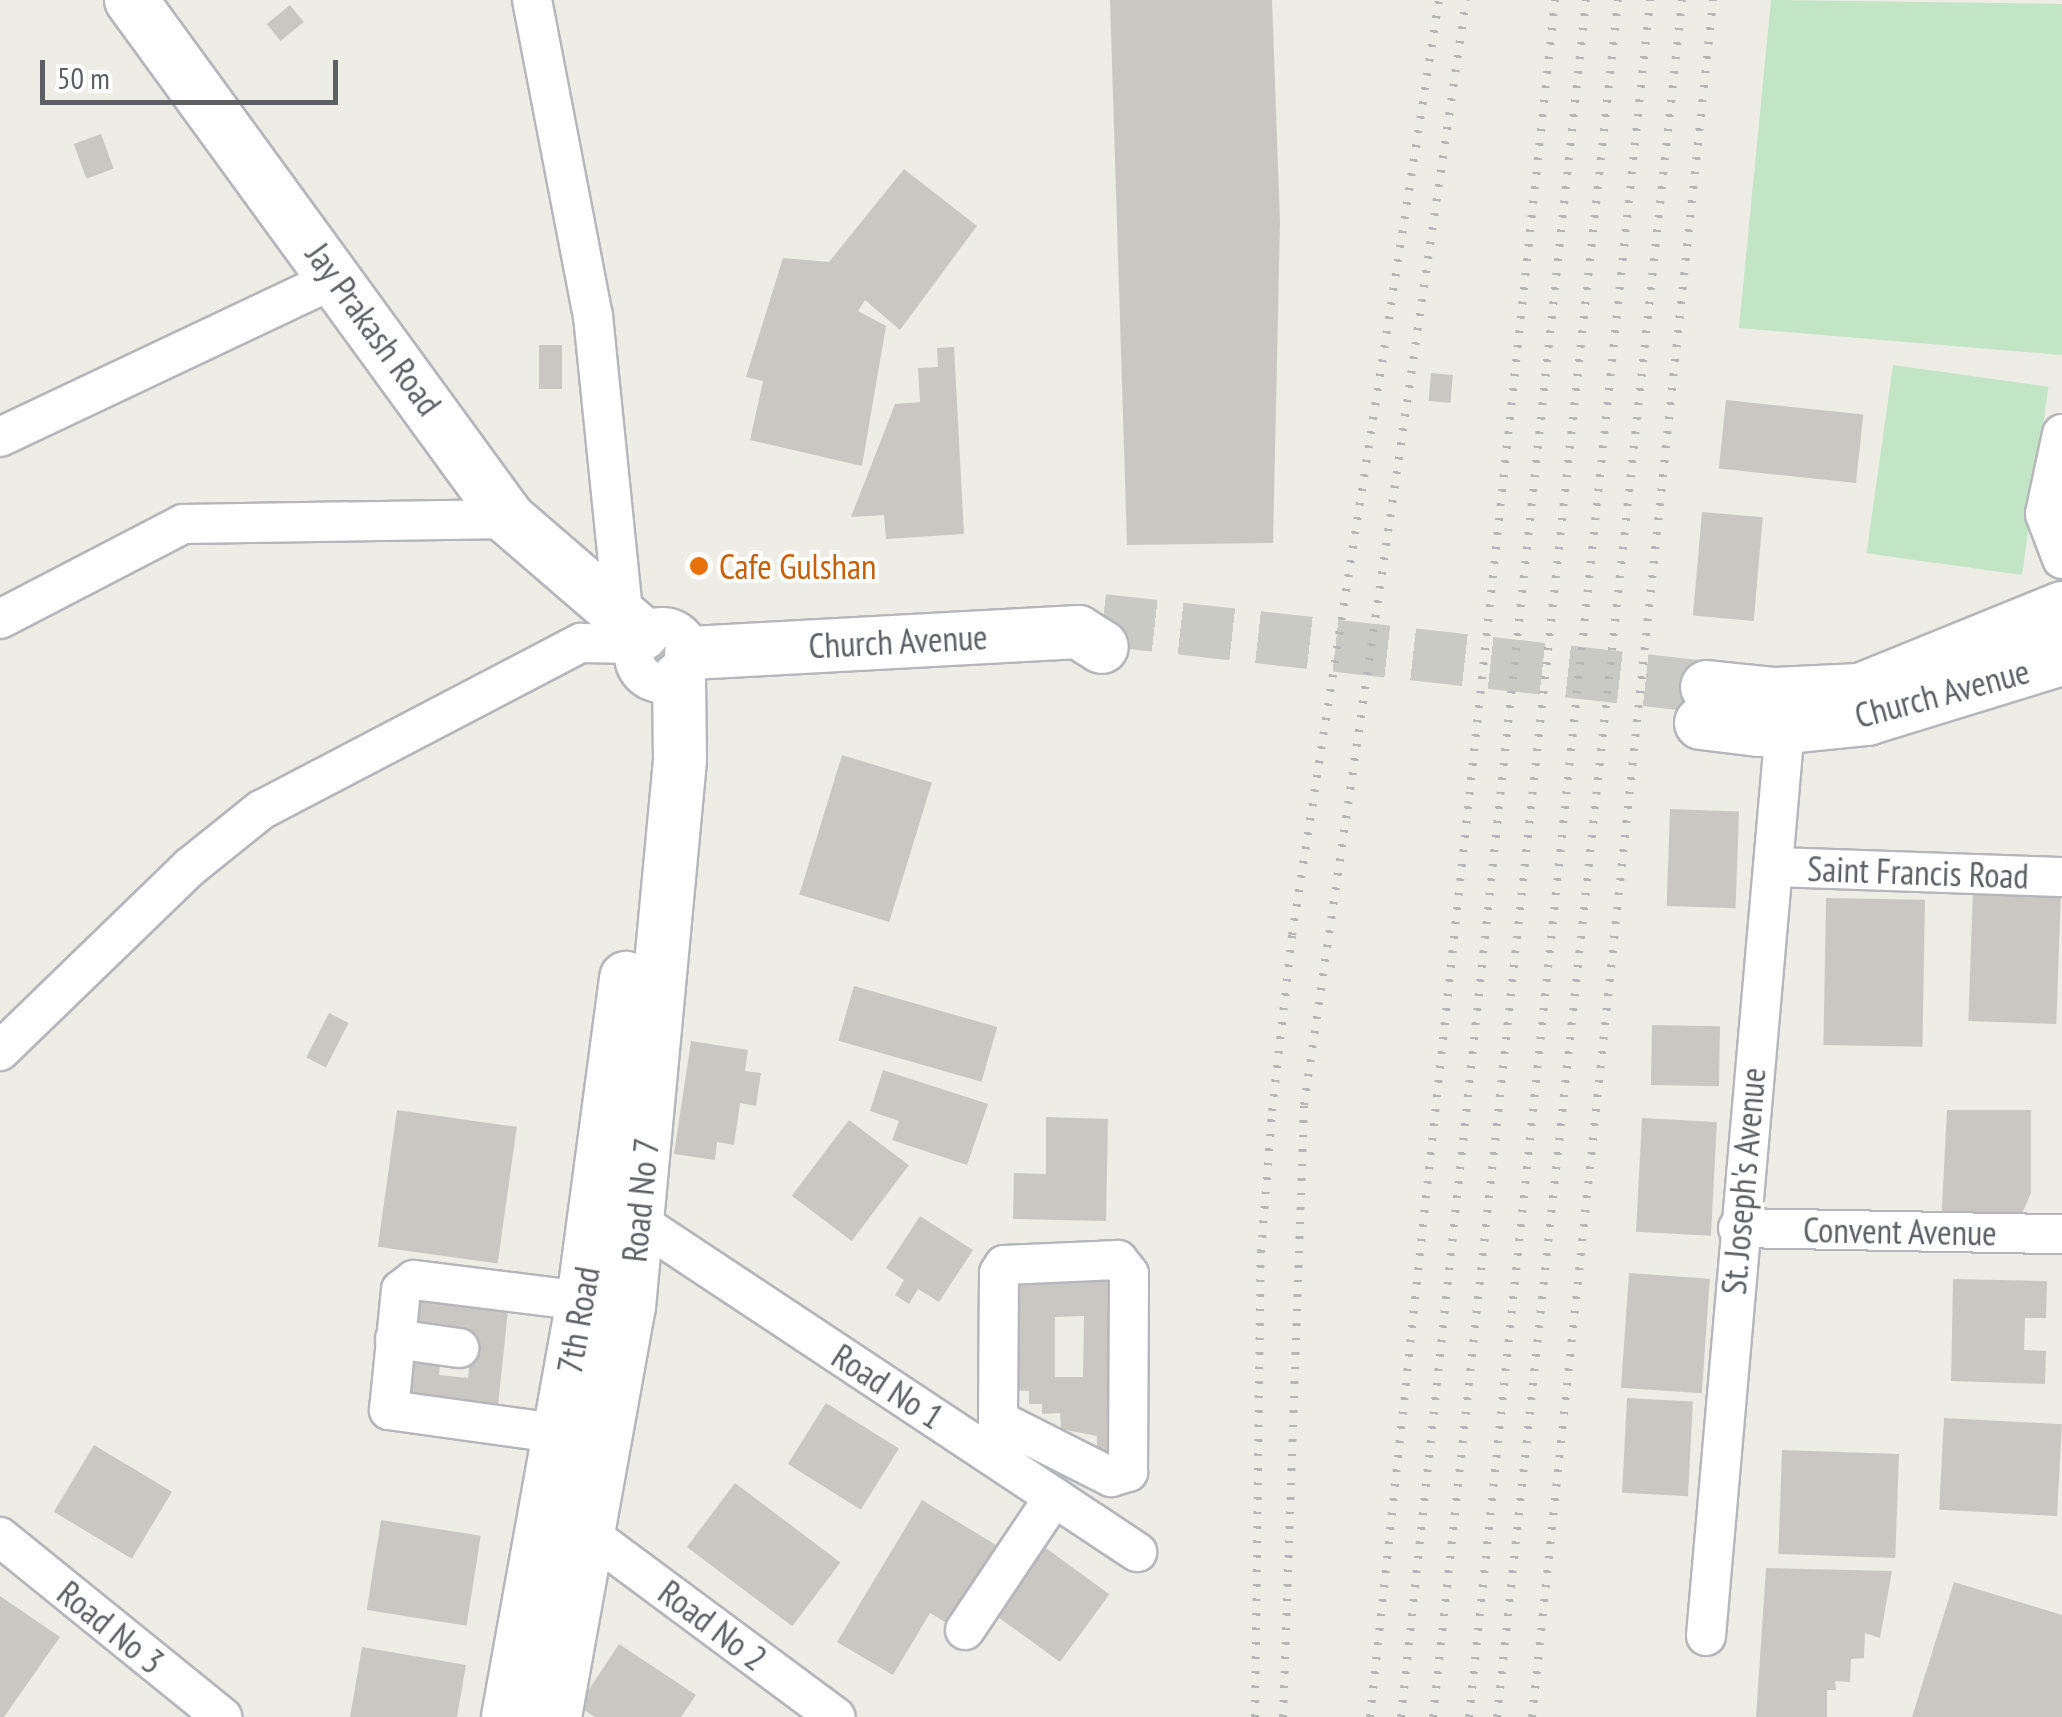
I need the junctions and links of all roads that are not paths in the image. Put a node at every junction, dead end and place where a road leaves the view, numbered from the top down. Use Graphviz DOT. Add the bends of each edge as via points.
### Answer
graph roads {
  1 [pos="131,0"];
  2 [pos="532,0"];
  3 [pos="339,278"];
  4 [pos="2062,434"];
  5 [pos="0,437"];
  6 [pos="509,519"];
  7 [pos="2062,559"];
  8 [pos="2062,608"];
  9 [pos="0,619"];
  10 [pos="1094,633"];
  11 [pos="654,650"];
  12 [pos="2062,658"];
  13 [pos="1784,727"];
  14 [pos="1774,867"];
  15 [pos="2062,877"];
  16 [pos="0,1051"];
  17 [pos="619,1208"];
  18 [pos="1738,1228"];
  19 [pos="2062,1234"];
  20 [pos="606,1304"];
  21 [pos="395,1339"];
  22 [pos="459,1348"];
  23 [pos="582,1436"];
  24 [pos="998,1439"];
  25 [pos="1104,1474"];
  26 [pos="1054,1497"];
  27 [pos="545,1505"];
  28 [pos="1102,1529"];
  29 [pos="591,1534"];
  30 [pos="0,1536"];
  31 [pos="1137,1552"];
  32 [pos="965,1630"];
  33 [pos="1706,1636"];
  34 [pos="222,1717"];
  35 [pos="508,1717"];
  36 [pos="555,1717"];
  37 [pos="836,1717"];
  1 -- 3 [label="street, Jay Prakash Road"];
  2 -- 11 [label="street"];
  3 -- 5 [label="street"];
  3 -- 6 [label="street, Jay Prakash Road"];
  4 -- 7 [label="street" via="2045,514"];
  6 -- 9 [label="street" via="183,524"];
  6 -- 11 [label="street, Jay Prakash Road"];
  8 -- 13 [label="street, Church Avenue" via="1860,690 1704,705"];
  10 -- 11 [label="street, Church Avenue"];
  11 -- 16 [label="street" via="582,643 261,810 190,867"];
  11 -- 17 [label="street, Road No 7" via="680,760"];
  12 -- 13 [label="street, Church Avenue" via="1867,719"];
  13 -- 14 [label="street, St. Joseph's Avenue"];
  14 -- 15 [label="street, Saint Francis Road"];
  14 -- 18 [label="street, St. Joseph's Avenue"];
  17 -- 20 [label="street, Road No 7"];
  17 -- 24 [label="street, Road No 1"];
  18 -- 19 [label="street, Convent Avenue"];
  18 -- 33 [label="street, St. Joseph's Avenue"];
  20 -- 21 [label="street" via="414,1280 401,1290"];
  20 -- 23 [label="street, Road No 7"];
  21 -- 22 [label="street"];
  21 -- 23 [label="street" via="388,1402 396,1414"];
  23 -- 27 [label="street"];
  23 -- 29 [label="street, Road No 7"];
  24 -- 25 [label="street"];
  24 -- 25 [label="street" via="1004,1264 1118,1260 1129,1274 1131,1466 1121,1477"];
  24 -- 26 [label="street, Road No 1"];
  25 -- 28 [label="street"];
  26 -- 28 [label="street, Road No 1"];
  26 -- 32 [label="street"];
  27 -- 29 [label="street, Road No 2"];
  27 -- 35 [label="street"];
  28 -- 31 [label="street, Road No 1"];
  29 -- 36 [label="street, Road No 7"];
  29 -- 37 [label="street, Road No 2"];
  30 -- 34 [label="street, Road No 3"];
}
